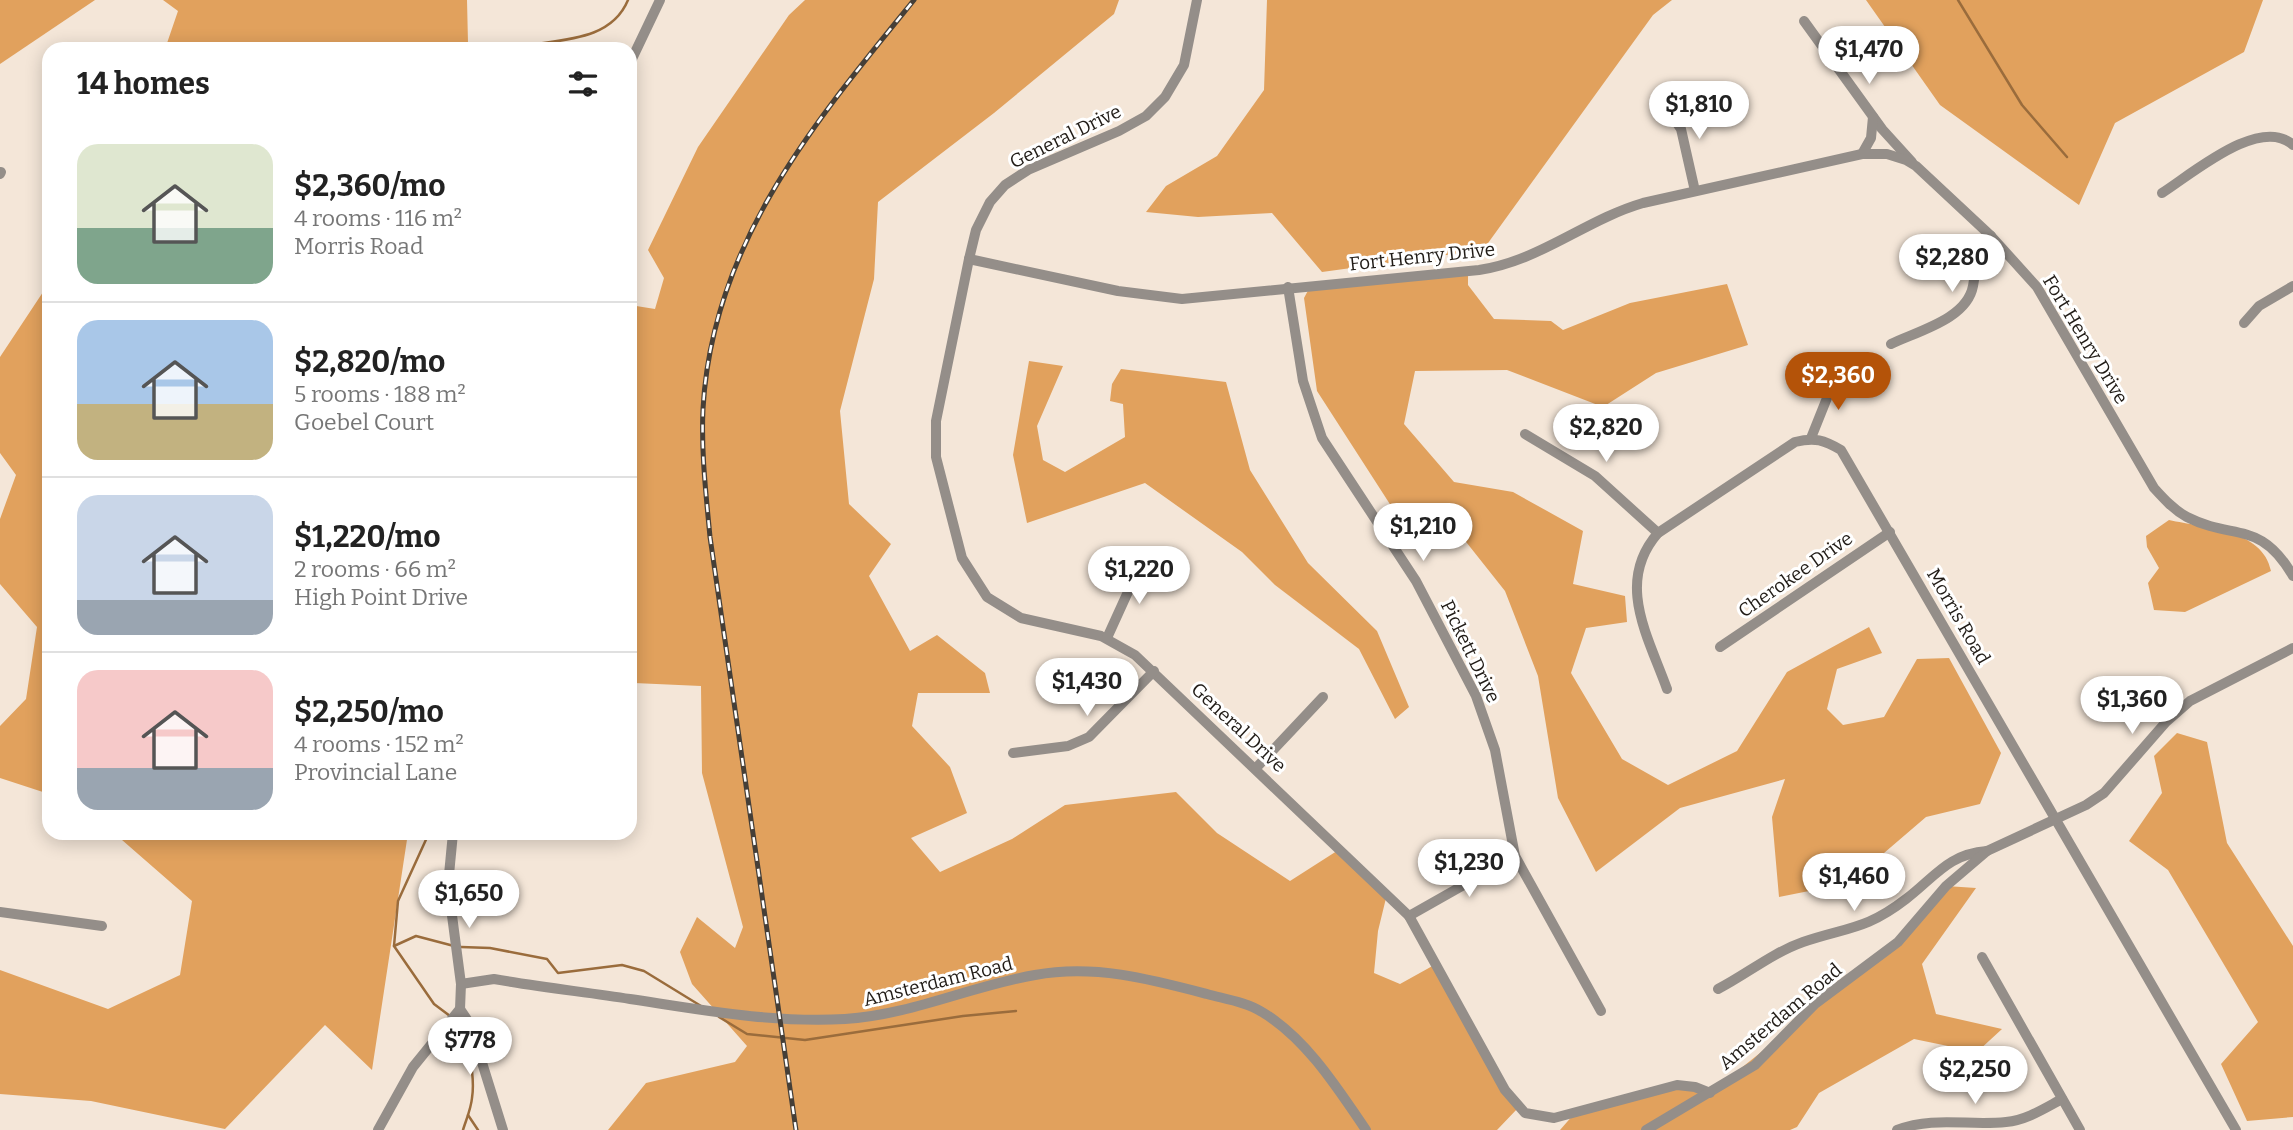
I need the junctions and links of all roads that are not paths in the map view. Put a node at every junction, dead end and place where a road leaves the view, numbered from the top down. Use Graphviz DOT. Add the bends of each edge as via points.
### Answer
graph roads {
  1 [pos="660,0"];
  2 [pos="1197,0"];
  3 [pos="1804,21"];
  4 [pos="637,48"];
  5 [pos="1667,109"];
  6 [pos="1873,117"];
  7 [pos="2293,145"];
  8 [pos="1862,154"];
  9 [pos="1916,166"];
  10 [pos="1695,191"];
  11 [pos="2162,193"];
  12 [pos="1991,236"];
  13 [pos="969,259"];
  14 [pos="2293,286"];
  15 [pos="1287,287"];
  16 [pos="2244,323"];
  17 [pos="1891,344"];
  18 [pos="1831,379"];
  19 [pos="1525,434"];
  20 [pos="1811,438"];
  21 [pos="1891,532"];
  22 [pos="1658,533"];
  23 [pos="1142,561"];
  24 [pos="2292,572"];
  25 [pos="1107,638"];
  26 [pos="1720,647"];
  27 [pos="2293,648"];
  28 [pos="1154,671"];
  29 [pos="1667,689"];
  30 [pos="1323,697"];
  31 [pos="1013,753"];
  32 [pos="1256,768"];
  33 [pos="2055,818"];
  34 [pos="452,840"];
  35 [pos="1987,851"];
  36 [pos="1515,856"];
  37 [pos="0,912"];
  38 [pos="1409,916"];
  39 [pos="102,926"];
  40 [pos="1982,957"];
  41 [pos="461,984"];
  42 [pos="1718,989"];
  43 [pos="1601,1011"];
  44 [pos="458,1012"];
  45 [pos="1710,1093"];
  46 [pos="2062,1098"];
  47 [pos="379,1130"];
  48 [pos="503,1130"];
  49 [pos="1366,1130"];
  50 [pos="1646,1130"];
  51 [pos="1897,1130"];
  52 [pos="2080,1130"];
  53 [pos="2236,1130"];
  1 -- 4 [label="street"];
  2 -- 13 [label="street, General Drive" via="1184,65 1165,97 1146,116 1119,131 1028,170 1005,185 982,216"];
  3 -- 6 [label="street"];
  5 -- 10 [label="street" via="1681,129"];
  6 -- 8 [label="street" via="1871,138"];
  6 -- 9 [label="street"];
  7 -- 11 [label="street" via="2272,135 2252,138"];
  8 -- 9 [label="street, Fort Henry Drive" via="1886,154"];
  8 -- 10 [label="street, Fort Henry Drive"];
  9 -- 12 [label="street, Fort Henry Drive"];
  10 -- 15 [label="street, Fort Henry Drive" via="1611,212 1540,253 1505,265"];
  12 -- 17 [label="street" via="1977,254 1973,286 1965,304"];
  12 -- 24 [label="street, Fort Henry Drive" via="2037,287 2154,488 2184,516 2253,534"];
  13 -- 15 [label="street, Fort Henry Drive" via="1155,297 1207,298"];
  13 -- 25 [label="street, General Drive" via="936,421 936,457 962,558 987,597 1010,614"];
  14 -- 16 [label="street" via="2259,306"];
  15 -- 36 [label="street, Pickett Drive" via="1303,381 1322,438 1416,581 1476,696 1495,750"];
  18 -- 20 [label="street"];
  19 -- 22 [label="street" via="1595,476"];
  20 -- 21 [label="street, Morris Road" via="1841,450"];
  20 -- 22 [label="street" via="1765,460"];
  21 -- 26 [label="street, Cherokee Drive"];
  21 -- 33 [label="street, Morris Road"];
  22 -- 29 [label="street" via="1644,548 1636,594"];
  23 -- 25 [label="street"];
  25 -- 28 [label="street, General Drive"];
  27 -- 33 [label="street, Amsterdam Road" via="2190,701 2104,793"];
  28 -- 31 [label="street" via="1089,737 1068,746"];
  28 -- 32 [label="street, General Drive"];
  30 -- 32 [label="street"];
  32 -- 38 [label="street, General Drive"];
  33 -- 35 [label="street, Amsterdam Road"];
  33 -- 53 [label="street, Morris Road"];
  34 -- 41 [label="street" via="448,885"];
  35 -- 42 [label="street" via="1955,857 1871,923 1802,942"];
  35 -- 45 [label="street, Amsterdam Road" via="1954,879 1898,942 1815,1004 1755,1065"];
  36 -- 38 [label="street"];
  36 -- 43 [label="street, Pickett Drive"];
  37 -- 39 [label="street"];
  38 -- 45 [label="street, General Drive" via="1505,1090 1525,1113 1554,1118 1677,1085"];
  40 -- 46 [label="street"];
  41 -- 44 [label="street"];
  41 -- 49 [label="street, Amsterdam Road" via="494,979 734,1017 795,1020 884,1015 1034,975 1123,974 1263,1012 1300,1045"];
  44 -- 47 [label="street" via="413,1068"];
  44 -- 48 [label="street" via="470,1024"];
  45 -- 50 [label="street, Amsterdam Road"];
  46 -- 51 [label="street" via="2007,1122 1931,1121"];
  46 -- 52 [label="street"];
}
